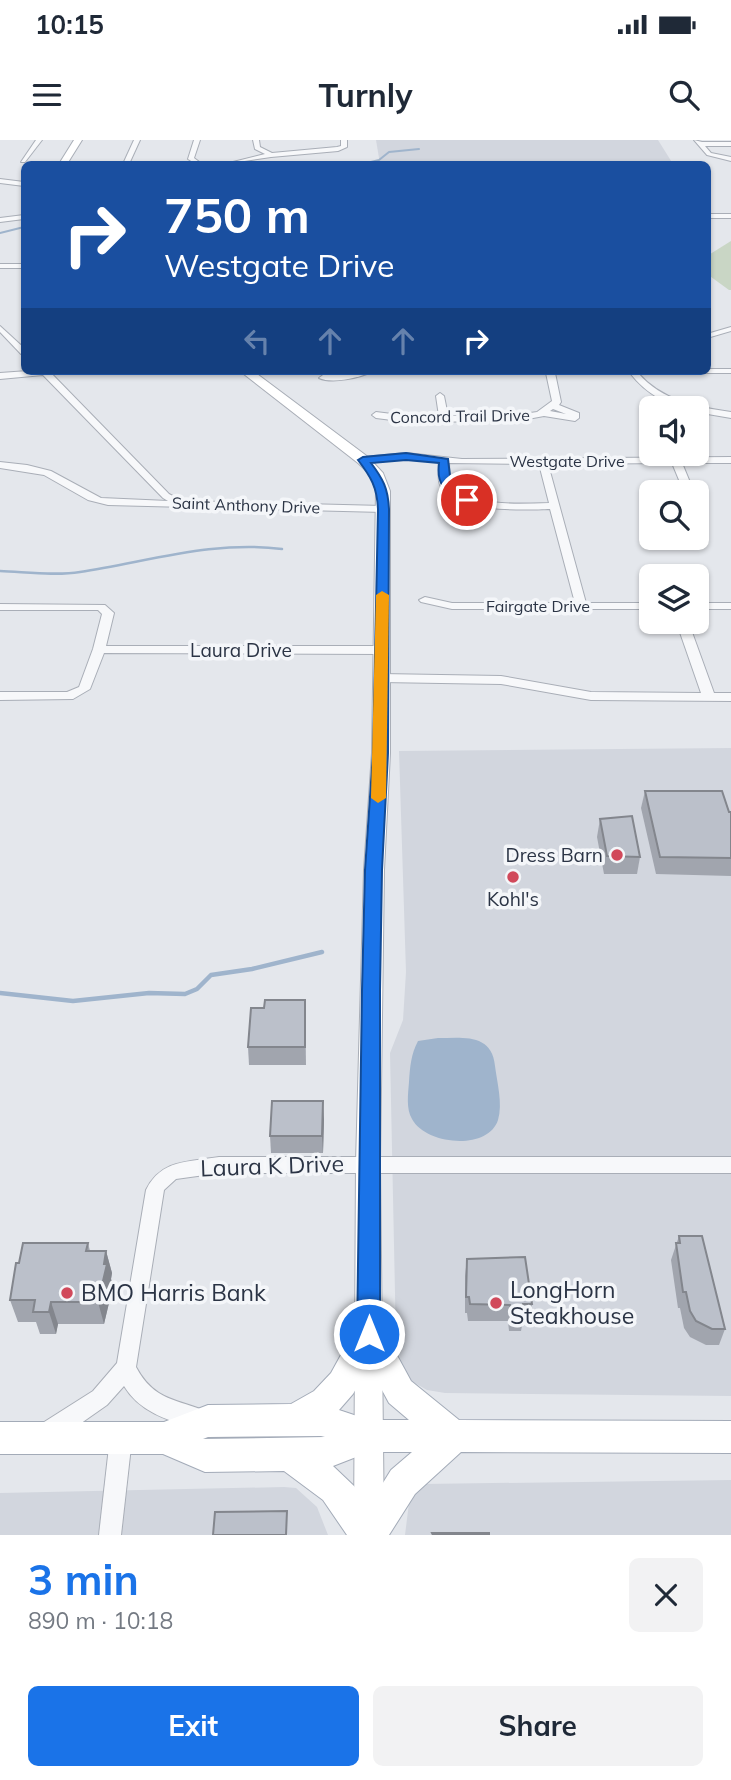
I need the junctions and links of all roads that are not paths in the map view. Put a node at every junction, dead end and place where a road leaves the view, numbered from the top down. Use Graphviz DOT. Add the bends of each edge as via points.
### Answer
graph roads {
  1 [pos="39,140"];
  2 [pos="78,140"];
  3 [pos="137,140"];
  4 [pos="197,140"];
  5 [pos="256,140"];
  6 [pos="344,140"];
  7 [pos="699,142"];
  8 [pos="731,144"];
  9 [pos="271,155"];
  10 [pos="731,159"];
  11 [pos="23,161"];
  12 [pos="65,161"];
  13 [pos="128,161"];
  14 [pos="194,161"];
  15 [pos="242,161"];
  16 [pos="0,181"];
  17 [pos="21,184"];
  18 [pos="711,216"];
  19 [pos="731,216"];
  20 [pos="21,217"];
  21 [pos="0,220"];
  22 [pos="0,266"];
  23 [pos="21,266"];
  24 [pos="0,328"];
  25 [pos="730,330"];
  26 [pos="711,334"];
  27 [pos="21,349"];
  28 [pos="711,371"];
  29 [pos="731,371"];
  30 [pos="21,374"];
  31 [pos="47,375"];
  32 [pos="251,375"];
  33 [pos="352,375"];
  34 [pos="551,375"];
  35 [pos="635,375"];
  36 [pos="0,376"];
  37 [pos="323,378"];
  38 [pos="440,396"];
  39 [pos="664,396"];
  40 [pos="555,406"];
  41 [pos="709,411"];
  42 [pos="544,413"];
  43 [pos="376,415"];
  44 [pos="731,415"];
  45 [pos="444,418"];
  46 [pos="359,456"];
  47 [pos="639,460"];
  48 [pos="709,460"];
  49 [pos="731,460"];
  50 [pos="444,461"];
  51 [pos="544,461"];
  52 [pos="0,464"];
  53 [pos="161,491"];
  54 [pos="139,503"];
  55 [pos="186,504"];
  56 [pos="555,506"];
  57 [pos="383,509"];
  58 [pos="425,600"];
  59 [pos="581,606"];
  60 [pos="639,606"];
  61 [pos="709,606"];
  62 [pos="731,606"];
  63 [pos="0,607"];
  64 [pos="687,634"];
  65 [pos="99,649"];
  66 [pos="382,650"];
  67 [pos="382,678"];
  68 [pos="0,696"];
  69 [pos="709,697"];
  70 [pos="731,697"];
  71 [pos="368,1163"];
  72 [pos="731,1165"];
  73 [pos="369,1334"];
  74 [pos="126,1368"];
  75 [pos="293,1420"];
  76 [pos="208,1421"];
  77 [pos="369,1436"];
  78 [pos="454,1437"];
  79 [pos="731,1437"];
  80 [pos="0,1438"];
  81 [pos="41,1438"];
  82 [pos="121,1438"];
  83 [pos="164,1438"];
  84 [pos="286,1455"];
  85 [pos="110,1535"];
  86 [pos="368,1535"];
  1 -- 11 [label="street"];
  2 -- 12 [label="main road"];
  3 -- 13 [label="street"];
  4 -- 14 [label="street"];
  5 -- 9 [label="street" via="257,148"];
  6 -- 9 [label="street" via="344,147 338,149"];
  7 -- 8 [label="street"];
  7 -- 10 [label="street" via="709,154"];
  9 -- 15 [label="street"];
  16 -- 17 [label="street"];
  18 -- 19 [label="street"];
  20 -- 21 [label="street"];
  22 -- 23 [label="street"];
  24 -- 27 [label="street"];
  25 -- 26 [label="street"];
  28 -- 29 [label="street"];
  30 -- 36 [label="street"];
  31 -- 53 [label="street"];
  32 -- 46 [label="main road"];
  33 -- 37 [label="street"];
  34 -- 40 [label="street, Concord Trail Drive"];
  35 -- 39 [label="street"];
  38 -- 45 [label="street"];
  40 -- 42 [label="street, Concord Trail Drive"];
  40 -- 42 [label="street, Concord Trail Drive" via="575,418"];
  41 -- 44 [label="street"];
  42 -- 45 [label="street, Concord Trail Drive" via="517,418"];
  43 -- 45 [label="street, Concord Trail Drive"];
  46 -- 50 [label="street, Westgate Drive"];
  46 -- 57 [label="main road" via="379,480"];
  47 -- 51 [label="street, Westgate Drive"];
  48 -- 49 [label="street, Westgate Drive"];
  50 -- 51 [label="street, Westgate Drive"];
  50 -- 56 [label="street" via="446,485 467,500"];
  51 -- 56 [label="street"];
  52 -- 54 [label="street, Saint Anthony Drive" via="42,471 89,498"];
  53 -- 54 [label="street" via="157,499"];
  53 -- 55 [label="street"];
  54 -- 55 [label="street, Saint Anthony Drive"];
  55 -- 57 [label="street, Saint Anthony Drive"];
  56 -- 59 [label="street"];
  57 -- 66 [label="main road"];
  58 -- 59 [label="street, Fairgate Drive" via="452,606"];
  59 -- 60 [label="street, Fairgate Drive"];
  61 -- 62 [label="street"];
  63 -- 65 [label="street" via="101,607 108,613"];
  64 -- 69 [label="street"];
  65 -- 66 [label="street, Laura Drive"];
  65 -- 68 [label="street" via="84,689 69,696"];
  66 -- 67 [label="main road"];
  67 -- 69 [label="street" via="501,680 591,696"];
  67 -- 71 [label="main road"];
  69 -- 70 [label="street"];
  71 -- 72 [label="street, Laura K Drive"];
  71 -- 73 [label="main road"];
  71 -- 74 [label="street, Laura K Drive" via="219,1165 167,1175 155,1190"];
  73 -- 75 [label="main road" via="340,1389 319,1408"];
  73 -- 77 [label="main road"];
  73 -- 78 [label="main road" via="400,1392"];
  74 -- 76 [label="street" via="135,1388 153,1405"];
  74 -- 81 [label="street" via="100,1398"];
  75 -- 76 [label="main road"];
  75 -- 77 [label="main road" via="321,1420"];
  76 -- 83 [label="main road"];
  77 -- 78 [label="main road"];
  77 -- 84 [label="main road" via="320,1455"];
  77 -- 86 [label="main road"];
  78 -- 79 [label="main road"];
  78 -- 86 [label="main road" via="403,1482"];
  80 -- 81 [label="main road"];
  81 -- 82 [label="main road"];
  82 -- 83 [label="main road"];
  82 -- 85 [label="street"];
  83 -- 84 [label="main road" via="205,1456"];
  84 -- 86 [label="main road" via="327,1479"];
}
